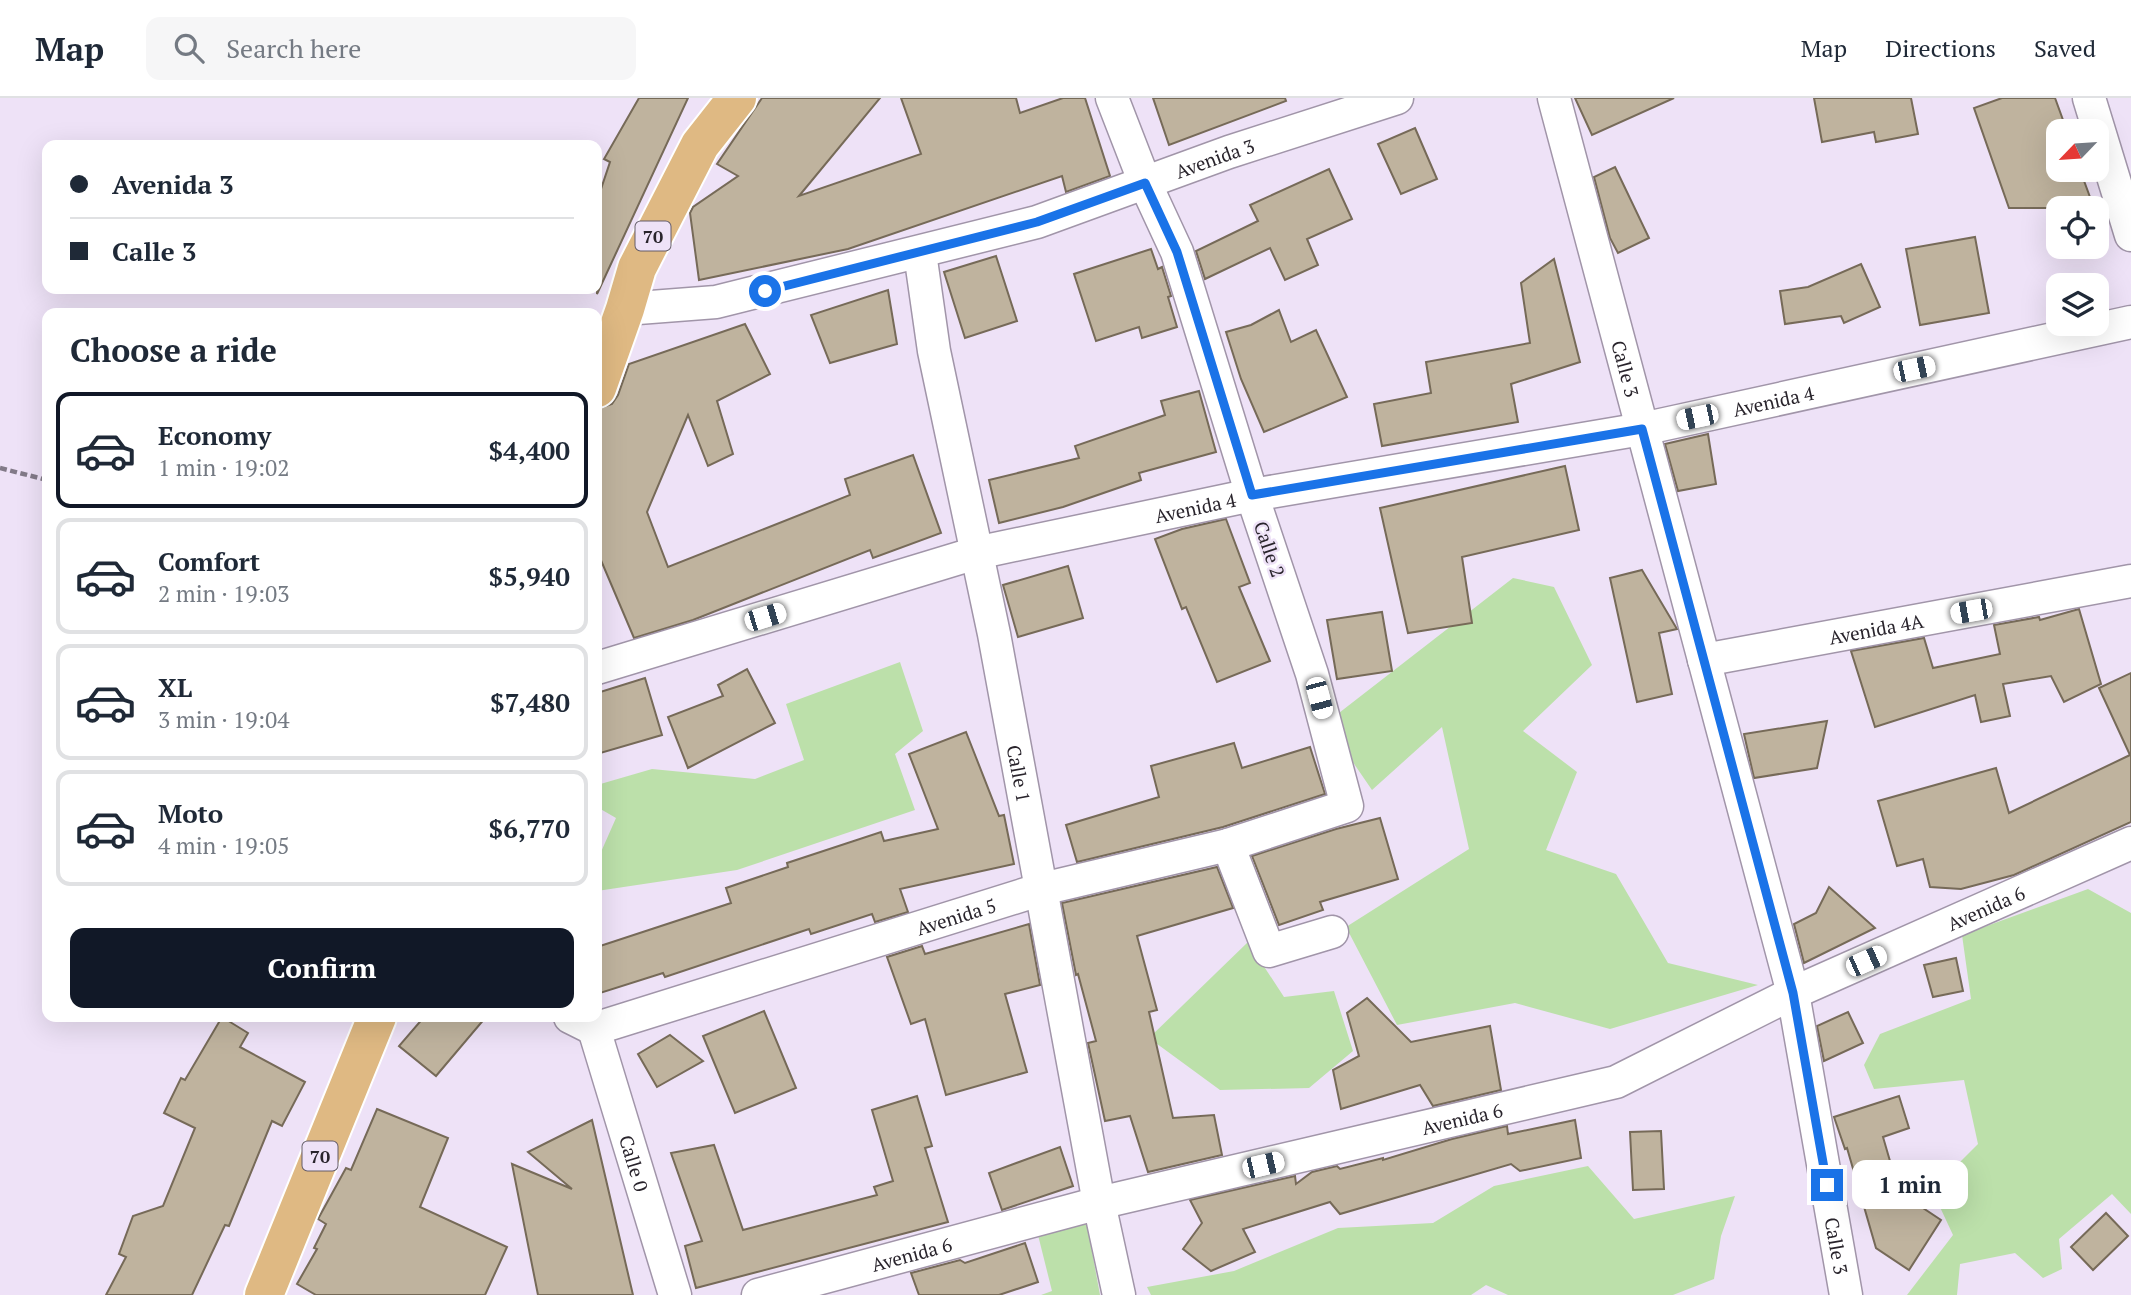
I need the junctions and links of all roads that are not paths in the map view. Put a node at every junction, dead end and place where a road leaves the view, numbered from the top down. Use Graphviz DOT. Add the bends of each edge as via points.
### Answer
graph roads {
  1 [pos="737,98"];
  2 [pos="1112,98"];
  3 [pos="1397,98"];
  4 [pos="1554,98"];
  5 [pos="2089,98"];
  6 [pos="1145,183"];
  7 [pos="2131,234"];
  8 [pos="920,253"];
  9 [pos="625,309"];
  10 [pos="2131,322"];
  11 [pos="602,374"];
  12 [pos="1642,429"];
  13 [pos="1252,495"];
  14 [pos="976,552"];
  15 [pos="2131,581"];
  16 [pos="1704,660"];
  17 [pos="602,666"];
  18 [pos="1347,806"];
  19 [pos="2131,843"];
  20 [pos="1228,845"];
  21 [pos="1042,889"];
  22 [pos="1332,932"];
  23 [pos="1793,993"];
  24 [pos="602,1017"];
  25 [pos="375,1022"];
  26 [pos="582,1023"];
  27 [pos="1099,1203"];
  28 [pos="264,1295"];
  29 [pos="676,1295"];
  30 [pos="758,1295"];
  31 [pos="1119,1295"];
  32 [pos="1846,1295"];
  1 -- 9 [label="main road, 70" via="700,145 637,268"];
  2 -- 6 [label="street, Calle 2"];
  3 -- 6 [label="street, Avenida 3"];
  4 -- 12 [label="street, Calle 3"];
  5 -- 7 [label="street"];
  6 -- 8 [label="street, Avenida 3" via="1037,222"];
  6 -- 13 [label="street, Calle 2" via="1177,252"];
  8 -- 9 [label="street, Avenida 3" via="716,302"];
  8 -- 14 [label="street, Calle 1" via="934,351"];
  9 -- 11 [label="main road, 70"];
  10 -- 12 [label="street, Avenida 4"];
  12 -- 13 [label="street, Avenida 4"];
  12 -- 16 [label="street, Calle 3"];
  13 -- 14 [label="street, Avenida 4"];
  13 -- 18 [label="street, Calle 2" via="1312,674"];
  14 -- 17 [label="street, Avenida 4"];
  14 -- 21 [label="street, Calle 1"];
  15 -- 16 [label="street, Avenida 4A"];
  16 -- 23 [label="street, Calle 3"];
  18 -- 20 [label="street, Avenida 5"];
  19 -- 23 [label="street, Avenida 6"];
  20 -- 21 [label="street, Avenida 5"];
  20 -- 22 [label="street" via="1269,951"];
  21 -- 24 [label="street, Avenida 5"];
  21 -- 27 [label="street, Calle 1"];
  23 -- 27 [label="street, Avenida 6" via="1616,1082"];
  23 -- 32 [label="street, Calle 3"];
  25 -- 28 [label="main road, 70"];
  26 -- 29 [label="street, Calle 0"];
  27 -- 30 [label="street, Avenida 6"];
  27 -- 31 [label="street, Calle 1"];
}
